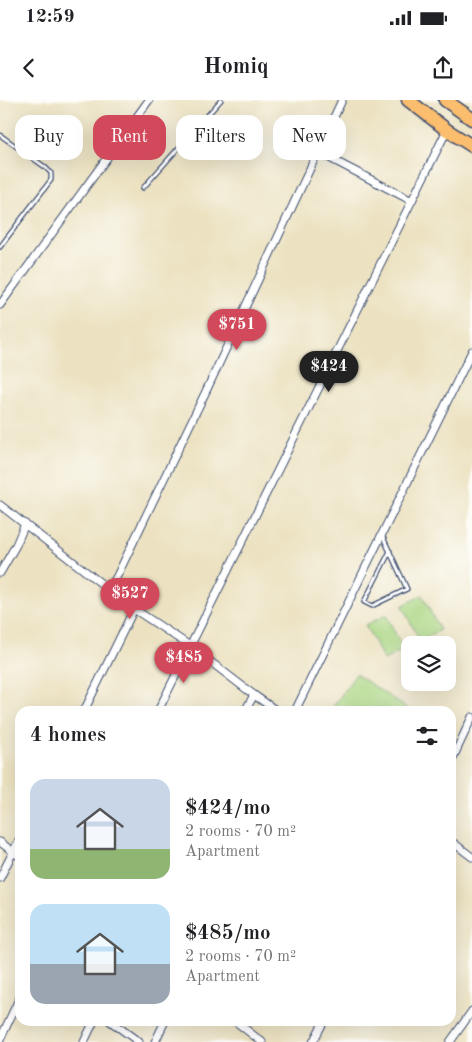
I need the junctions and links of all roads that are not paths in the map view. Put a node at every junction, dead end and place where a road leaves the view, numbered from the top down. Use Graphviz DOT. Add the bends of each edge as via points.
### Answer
graph roads {
  1 [pos="149,100"];
  2 [pos="221,100"];
  3 [pos="342,100"];
  4 [pos="408,100"];
  5 [pos="445,100"];
  6 [pos="335,115"];
  7 [pos="472,119"];
  8 [pos="448,130"];
  9 [pos="0,135"];
  10 [pos="472,146"];
  11 [pos="314,160"];
  12 [pos="333,160"];
  13 [pos="144,188"];
  14 [pos="412,201"];
  15 [pos="0,247"];
  16 [pos="0,305"];
  17 [pos="472,351"];
  18 [pos="0,505"];
  19 [pos="25,524"];
  20 [pos="382,535"];
  21 [pos="390,551"];
  22 [pos="0,573"];
  23 [pos="109,589"];
  24 [pos="134,609"];
  25 [pos="190,646"];
  26 [pos="254,695"];
  27 [pos="86,706"];
  28 [pos="160,706"];
  29 [pos="248,706"];
  30 [pos="270,706"];
  31 [pos="297,706"];
  32 [pos="472,717"];
  33 [pos="456,751"];
  34 [pos="0,842"];
  35 [pos="456,845"];
  36 [pos="15,848"];
  37 [pos="13,852"];
  38 [pos="472,857"];
  39 [pos="0,878"];
  40 [pos="15,1008"];
  41 [pos="472,1011"];
  42 [pos="92,1026"];
  43 [pos="117,1026"];
  44 [pos="163,1026"];
  45 [pos="240,1026"];
  46 [pos="321,1026"];
  47 [pos="250,1039"];
  48 [pos="0,1040"];
  49 [pos="84,1042"];
  50 [pos="140,1042"];
  51 [pos="155,1042"];
  52 [pos="262,1042"];
  53 [pos="313,1042"];
  54 [pos="450,1042"];
  1 -- 16 [label="street"];
  2 -- 13 [label="lane"];
  3 -- 6 [label="street"];
  4 -- 8 [label="highway"];
  5 -- 7 [label="highway"];
  8 -- 10 [label="highway"];
  8 -- 14 [label="street"];
  9 -- 15 [label="lane" via="51,173 51,180"];
  11 -- 23 [label="street"];
  12 -- 14 [label="street"];
  14 -- 25 [label="street"];
  17 -- 20 [label="street"];
  18 -- 19 [label="street"];
  19 -- 22 [label="street"];
  19 -- 23 [label="street"];
  20 -- 21 [label="lane"];
  20 -- 31 [label="street"];
  21 -- 21 [label="lane" via="407,589 372,606 364,602"];
  23 -- 24 [label="street"];
  24 -- 25 [label="street"];
  24 -- 27 [label="street"];
  25 -- 26 [label="street"];
  25 -- 28 [label="street"];
  26 -- 29 [label="street"];
  26 -- 30 [label="street"];
  32 -- 33 [label="street"];
  34 -- 37 [label="street"];
  35 -- 38 [label="street"];
  36 -- 37 [label="street"];
  37 -- 39 [label="street"];
  40 -- 48 [label="street"];
  41 -- 54 [label="street"];
  42 -- 49 [label="street"];
  43 -- 50 [label="street"];
  44 -- 51 [label="street"];
  45 -- 47 [label="street"];
  46 -- 53 [label="street"];
  47 -- 52 [label="street"];
}
